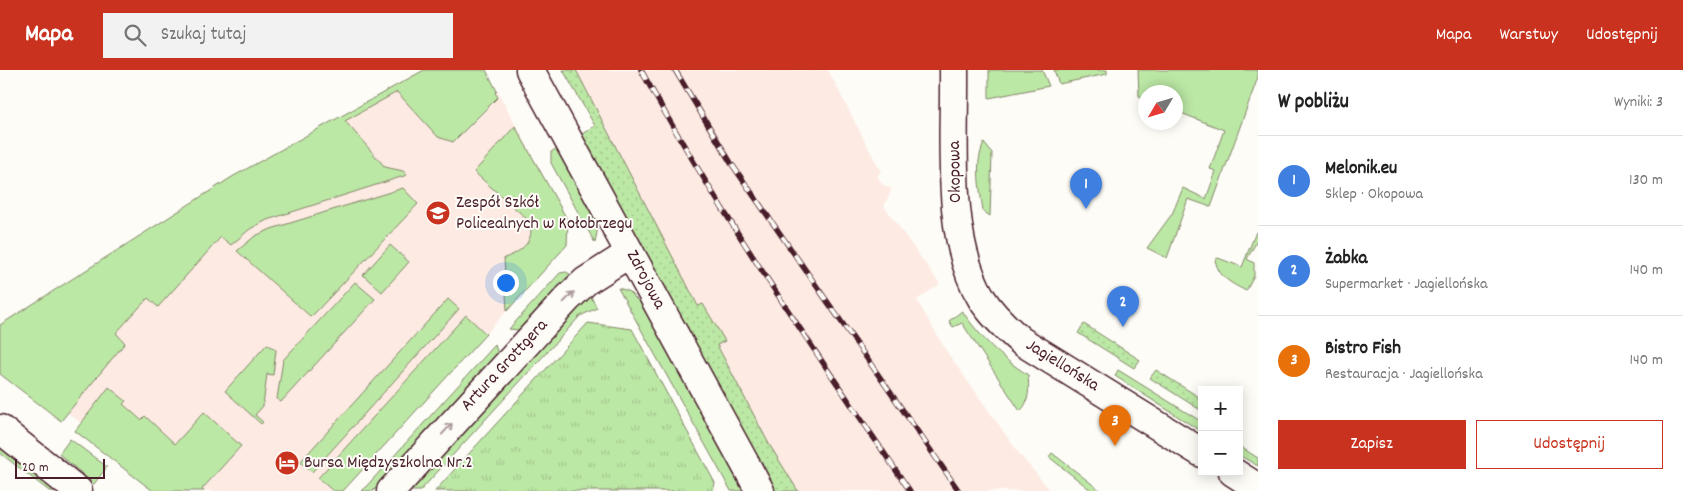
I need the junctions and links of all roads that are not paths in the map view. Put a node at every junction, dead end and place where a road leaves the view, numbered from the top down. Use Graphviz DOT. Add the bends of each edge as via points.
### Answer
graph roads {
  1 [pos="530,70"];
  2 [pos="954,70"];
  3 [pos="630,253"];
  4 [pos="970,272"];
  5 [pos="0,429"];
  6 [pos="1198,451"];
  7 [pos="1239,476"];
  8 [pos="1258,488"];
  9 [pos="78,491"];
  10 [pos="391,491"];
  11 [pos="760,491"];
  1 -- 3 [label="street, Zdrojowa"];
  2 -- 4 [label="street, Okopowa" via="955,199"];
  10 -- 3 [label="street, Artura Grottgera, one-way" via="567,299 586,281"];
  3 -- 11 [label="street, Zdrojowa"];
  4 -- 6 [label="street, Jagiellońska" via="982,299 1001,324 1021,340"];
  5 -- 9 [label="street"];
  7 -- 8 [label="street"];
}
